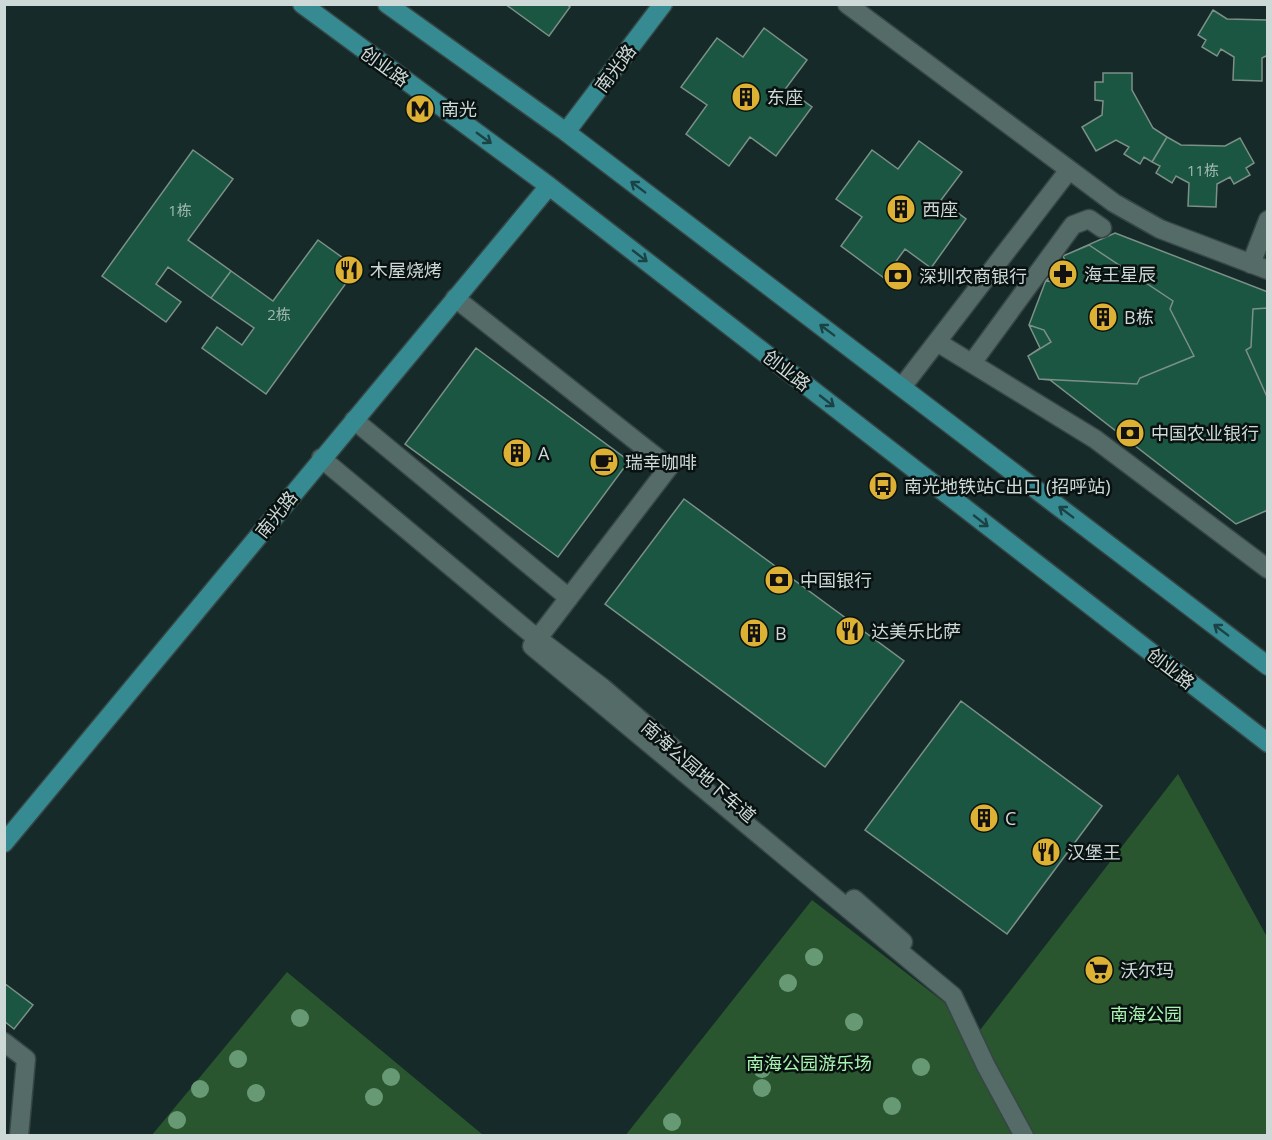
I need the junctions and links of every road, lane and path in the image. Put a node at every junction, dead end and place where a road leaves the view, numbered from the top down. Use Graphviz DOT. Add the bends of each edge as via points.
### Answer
graph roads {
  1 [pos="302,4"];
  2 [pos="387,4"];
  3 [pos="663,4"];
  4 [pos="847,4"];
  5 [pos="566,132"];
  6 [pos="1069,170"];
  7 [pos="549,186"];
  8 [pos="1268,220"];
  9 [pos="1102,228"];
  10 [pos="1259,267"];
  11 [pos="455,298"];
  12 [pos="938,342"];
  13 [pos="972,363"];
  14 [pos="902,387"];
  15 [pos="354,420"];
  16 [pos="321,458"];
  17 [pos="1268,569"];
  18 [pos="569,598"];
  19 [pos="537,639"];
  20 [pos="1268,666"];
  21 [pos="1268,743"];
  22 [pos="4,843"];
  23 [pos="937,983"];
  24 [pos="4,1042"];
  25 [pos="19,1136"];
  26 [pos="1011,1136"];
  27 [pos="1024,1136"];
  1 -- 7 [label="main road, 创业路, one-way"];
  2 -- 5 [label="main road"];
  3 -- 5 [label="main road, 南光路"];
  4 -- 6 [label="street"];
  14 -- 5 [label="main road, one-way"];
  6 -- 10 [label="street" via="1114,203 1161,229"];
  6 -- 12 [label="street"];
  7 -- 11 [label="main road, 南光路"];
  7 -- 21 [label="main road, 创业路, one-way"];
  8 -- 10 [label="street"];
  9 -- 13 [label="street" via="1089,219 1073,225"];
  11 -- 15 [label="main road, 南光路"];
  11 -- 18 [label="street" via="669,467"];
  12 -- 13 [label="street"];
  12 -- 14 [label="street"];
  13 -- 17 [label="street" via="1095,439"];
  20 -- 14 [label="main road, one-way"];
  15 -- 16 [label="main road, 南光路"];
  15 -- 18 [label="street"];
  16 -- 19 [label="street"];
  16 -- 22 [label="main road, 南光路"];
  18 -- 19 [label="street"];
  19 -- 23 [label="street" via="532,646"];
  23 -- 26 [label="street" via="965,1026"];
  23 -- 27 [label="street" via="954,996"];
  24 -- 25 [label="street" via="26,1059"];
}
